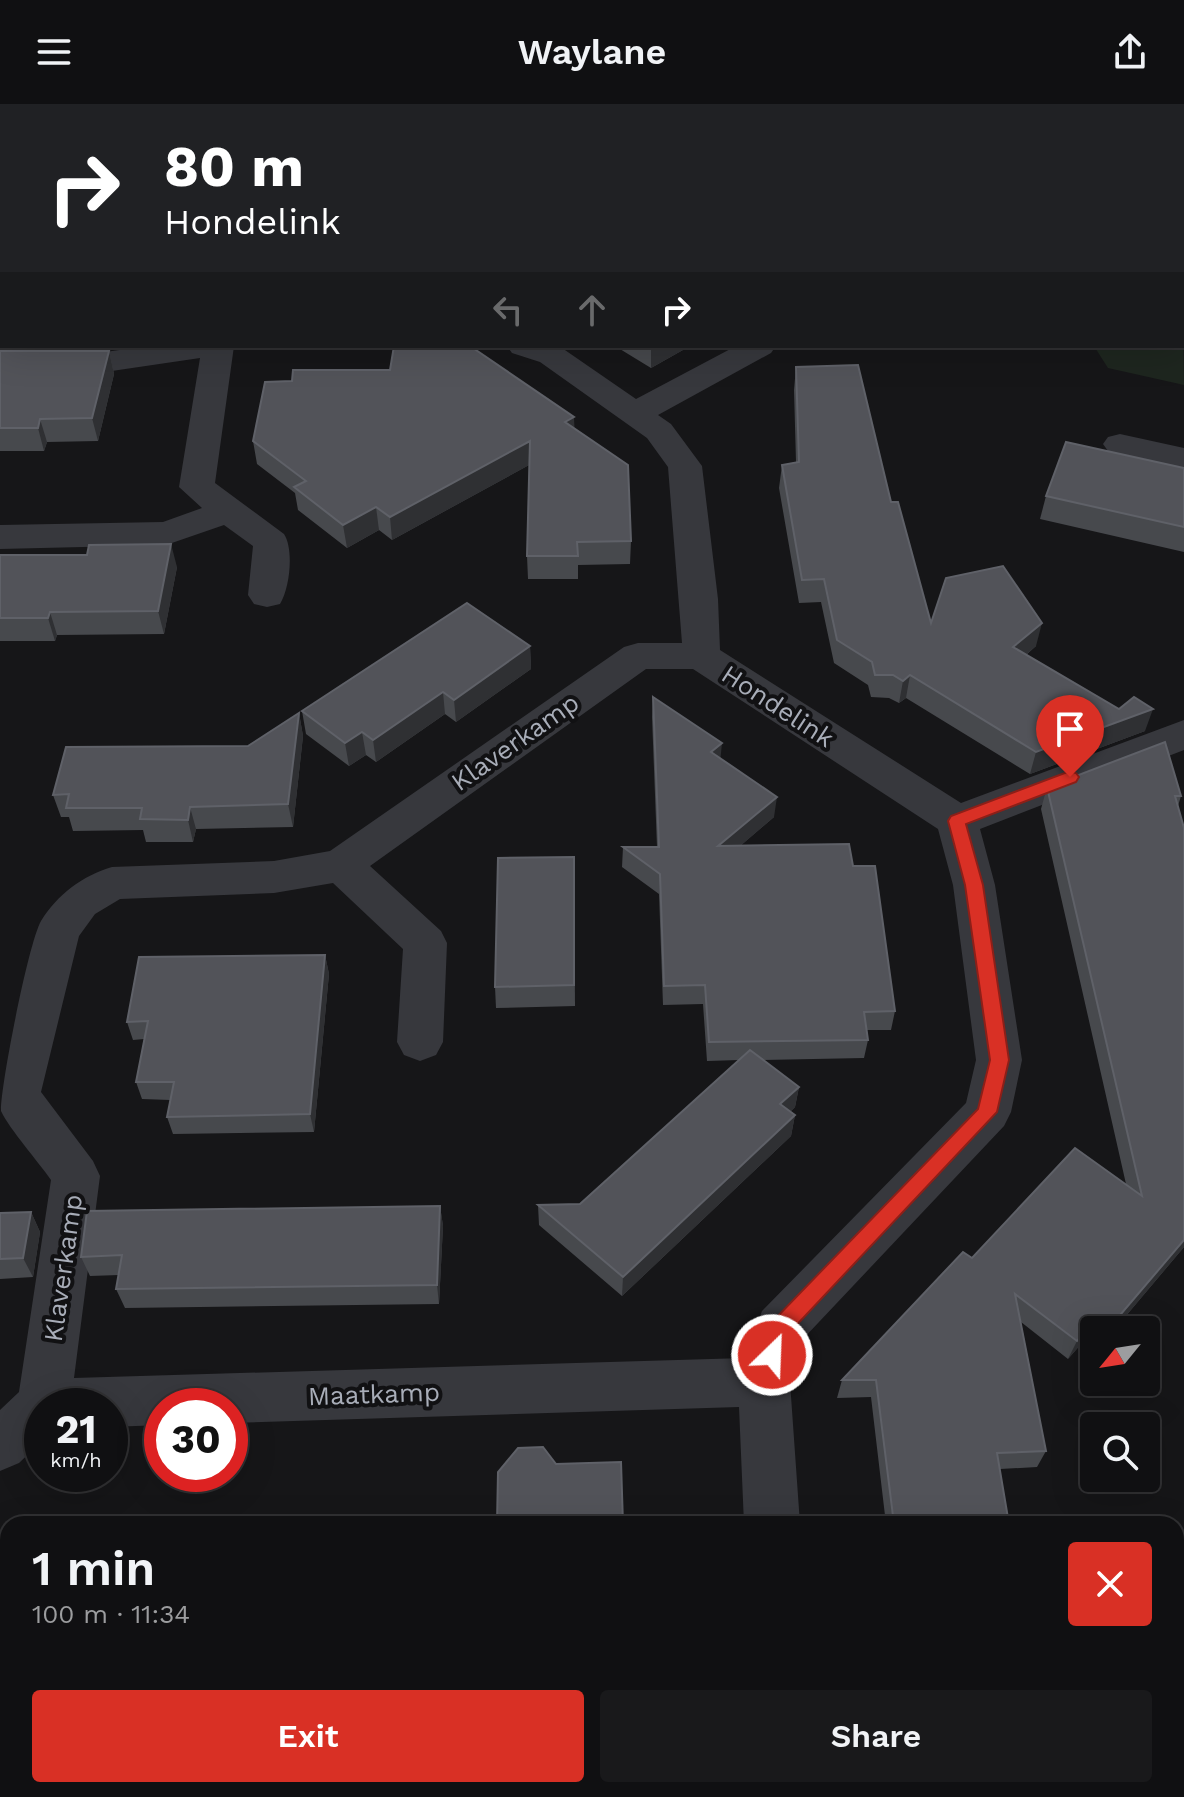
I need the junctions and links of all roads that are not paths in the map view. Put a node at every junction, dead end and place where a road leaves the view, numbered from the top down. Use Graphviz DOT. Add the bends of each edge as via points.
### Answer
graph roads {
  1 [pos="203,348"];
  2 [pos="217,348"];
  3 [pos="529,348"];
  4 [pos="756,348"];
  5 [pos="0,361"];
  6 [pos="634,414"];
  7 [pos="1120,444"];
  8 [pos="1184,459"];
  9 [pos="228,511"];
  10 [pos="0,537"];
  11 [pos="267,595"];
  12 [pos="701,656"];
  13 [pos="1184,734"];
  14 [pos="957,821"];
  15 [pos="341,865"];
  16 [pos="420,1042"];
  17 [pos="764,1382"];
  18 [pos="46,1388"];
  19 [pos="128,1401"];
  20 [pos="24,1423"];
  21 [pos="0,1445"];
  22 [pos="772,1516"];
  1 -- 5 [label="street" via="105,362"];
  2 -- 9 [label="street" via="197,487"];
  3 -- 6 [label="street, Hondelink" via="551,355"];
  4 -- 6 [label="street"];
  6 -- 12 [label="street, Hondelink" via="659,431 685,466"];
  7 -- 8 [label="street"];
  9 -- 10 [label="street" via="166,533"];
  9 -- 11 [label="street" via="271,542"];
  12 -- 14 [label="street, Hondelink"];
  12 -- 15 [label="street, Klaverkamp" via="638,656"];
  13 -- 14 [label="street"];
  14 -- 17 [label="street" via="974,885 999,1060 987,1112 780,1328"];
  15 -- 16 [label="street" via="425,943"];
  15 -- 18 [label="street, Klaverkamp" via="274,877 112,883 80,902 58,931 17,1096 76,1176"];
  17 -- 19 [label="street, Maatkamp"];
  17 -- 22 [label="street"];
  20 -- 21 [label="street"];
}
